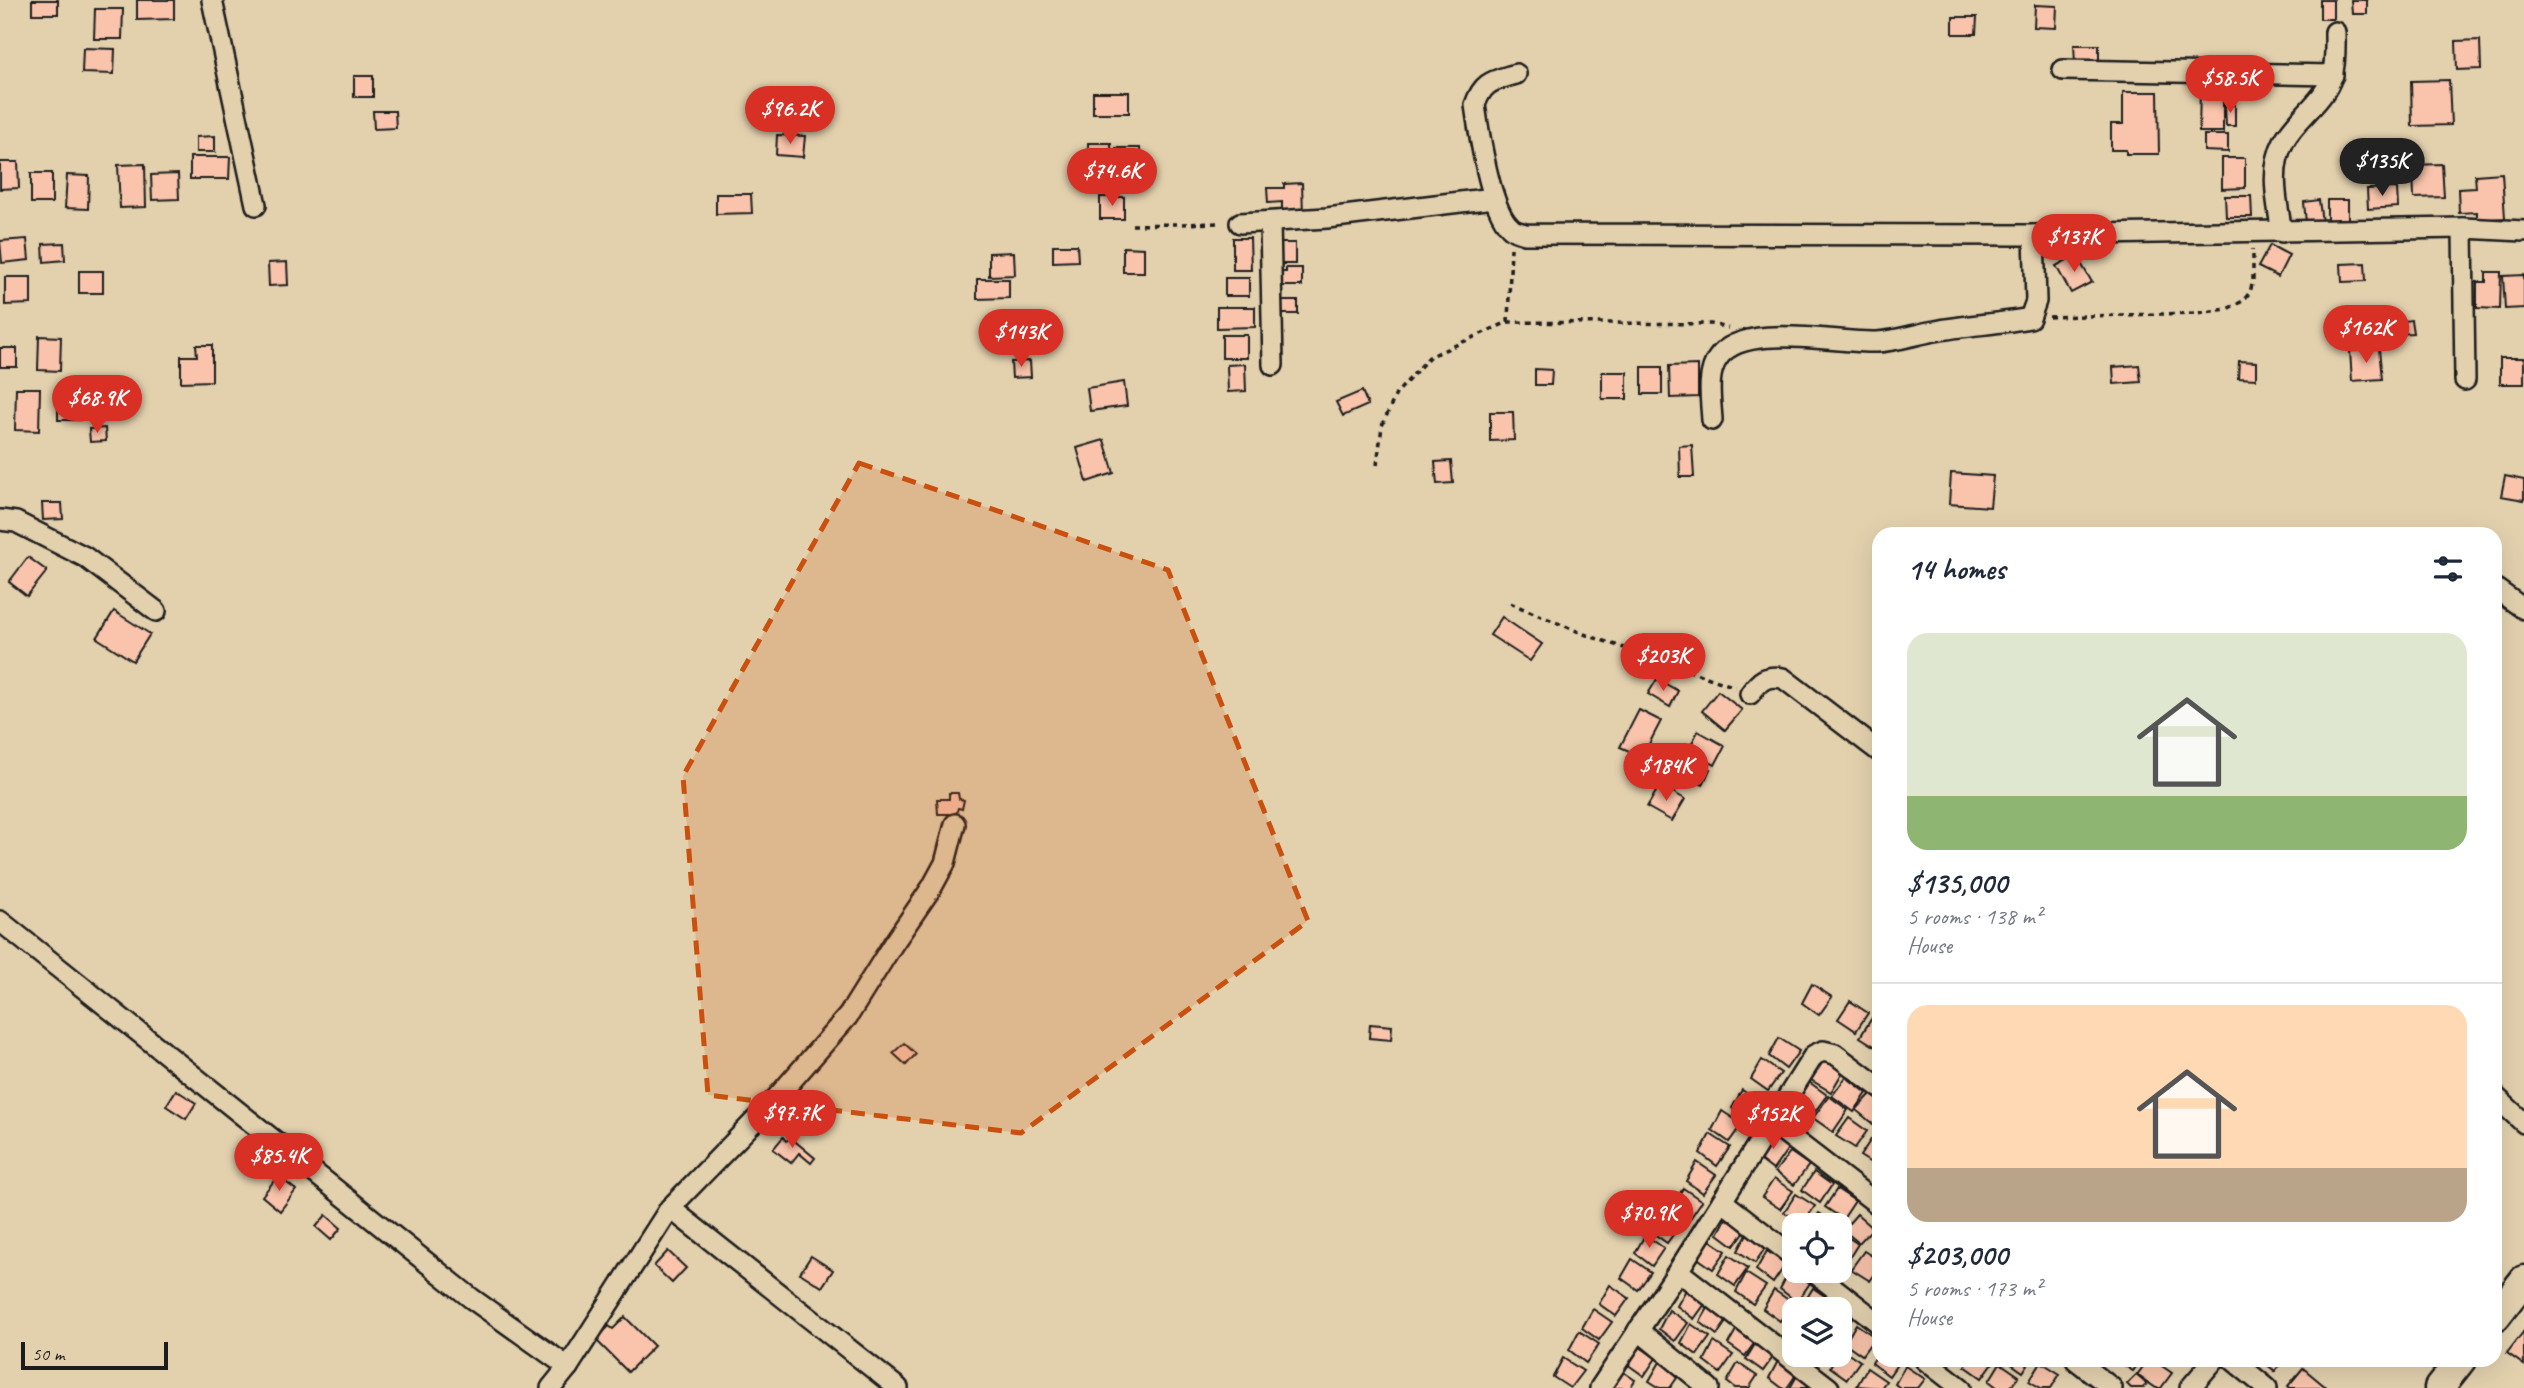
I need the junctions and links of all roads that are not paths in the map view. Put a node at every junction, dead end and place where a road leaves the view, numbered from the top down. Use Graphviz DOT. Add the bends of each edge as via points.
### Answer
graph roads {
  1 [pos="212,0"];
  2 [pos="2335,33"];
  3 [pos="2063,69"];
  4 [pos="1516,74"];
  5 [pos="2333,75"];
  6 [pos="1494,198"];
  7 [pos="256,205"];
  8 [pos="1270,222"];
  9 [pos="1240,223"];
  10 [pos="2463,228"];
  11 [pos="2524,230"];
  12 [pos="2282,232"];
  13 [pos="2034,235"];
  14 [pos="1273,365"];
  15 [pos="2465,380"];
  16 [pos="1712,420"];
  17 [pos="0,520"];
  18 [pos="2502,593"];
  19 [pos="2524,609"];
  20 [pos="156,611"];
  21 [pos="1750,694"];
  22 [pos="1872,746"];
  23 [pos="955,824"];
  24 [pos="0,922"];
  25 [pos="1872,1082"];
  26 [pos="2502,1103"];
  27 [pos="1772,1122"];
  28 [pos="2524,1123"];
  29 [pos="1872,1200"];
  30 [pos="1723,1201"];
  31 [pos="670,1208"];
  32 [pos="1782,1248"];
  33 [pos="1678,1271"];
  34 [pos="2524,1280"];
  35 [pos="1828,1283"];
  36 [pos="2502,1308"];
  37 [pos="1872,1318"];
  38 [pos="1638,1331"];
  39 [pos="568,1367"];
  40 [pos="1933,1367"];
  41 [pos="2085,1367"];
  42 [pos="2208,1367"];
  43 [pos="2242,1367"];
  44 [pos="2456,1367"];
  45 [pos="551,1388"];
  46 [pos="898,1388"];
  47 [pos="1600,1388"];
  48 [pos="1709,1388"];
  49 [pos="1829,1388"];
  50 [pos="1961,1388"];
  51 [pos="2112,1388"];
  52 [pos="2190,1388"];
  53 [pos="2267,1388"];
  54 [pos="2439,1388"];
  1 -- 7 [label="street"];
  2 -- 5 [label="street"];
  3 -- 5 [label="street"];
  4 -- 6 [label="street" via="1480,90 1475,105"];
  5 -- 12 [label="street" via="2283,143 2275,171"];
  6 -- 8 [label="street"];
  6 -- 13 [label="street" via="1511,229 1540,236"];
  8 -- 9 [label="street"];
  8 -- 14 [label="street"];
  10 -- 11 [label="street"];
  10 -- 12 [label="street"];
  10 -- 15 [label="street"];
  12 -- 13 [label="street"];
  13 -- 16 [label="street" via="2036,301 2030,318 1877,342 1799,337 1746,341 1730,347 1712,369"];
  17 -- 20 [label="street" via="16,522 85,557"];
  18 -- 19 [label="street"];
  21 -- 22 [label="street" via="1765,677 1783,678"];
  23 -- 31 [label="street" via="945,863 932,887 848,1016"];
  24 -- 39 [label="street" via="471,1298"];
  25 -- 27 [label="street" via="1835,1054 1818,1052"];
  26 -- 28 [label="street"];
  27 -- 29 [label="street"];
  27 -- 30 [label="street"];
  30 -- 32 [label="street"];
  30 -- 33 [label="street"];
  31 -- 39 [label="street"];
  31 -- 46 [label="street"];
  33 -- 38 [label="street"];
  33 -- 49 [label="street"];
  34 -- 36 [label="street"];
  35 -- 37 [label="street"];
  38 -- 47 [label="street"];
  38 -- 48 [label="street"];
  39 -- 45 [label="street"];
  40 -- 50 [label="street"];
  41 -- 51 [label="street"];
  42 -- 52 [label="street"];
  43 -- 53 [label="street"];
  44 -- 54 [label="street"];
}
